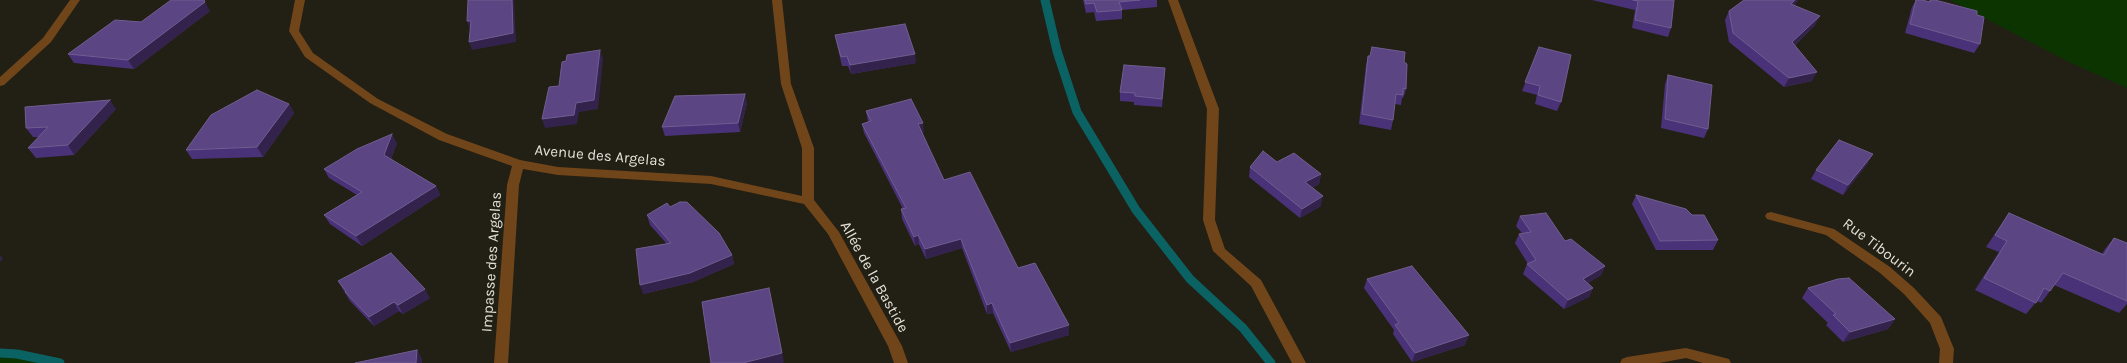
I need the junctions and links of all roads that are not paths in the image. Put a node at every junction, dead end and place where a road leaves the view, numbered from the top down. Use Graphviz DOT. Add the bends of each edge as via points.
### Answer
graph roads {
  1 [pos="75,0"];
  2 [pos="300,0"];
  3 [pos="777,0"];
  4 [pos="1173,0"];
  5 [pos="0,83"];
  6 [pos="518,164"];
  7 [pos="808,201"];
  8 [pos="1771,216"];
  9 [pos="501,363"];
  10 [pos="901,363"];
  11 [pos="1299,363"];
  12 [pos="1627,363"];
  13 [pos="1724,363"];
  14 [pos="1946,363"];
  1 -- 5 [label="street" via="47,40"];
  2 -- 6 [label="street, Avenue des Argelas" via="294,31 309,55 374,101 443,137"];
  3 -- 7 [label="street" via="786,84 808,148"];
  4 -- 11 [label="street" via="1213,109 1209,220 1219,251 1256,283"];
  6 -- 7 [label="street, Avenue des Argelas" via="558,171 712,180"];
  6 -- 9 [label="street, Impasse des Argelas" via="513,185"];
  7 -- 10 [label="street, Allée de la Bastide" via="834,232 895,346"];
  8 -- 14 [label="street, Rue Tibourin" via="1830,232 1885,270 1909,291 1936,321 1947,349"];
  12 -- 13 [label="street" via="1686,353"];
}
